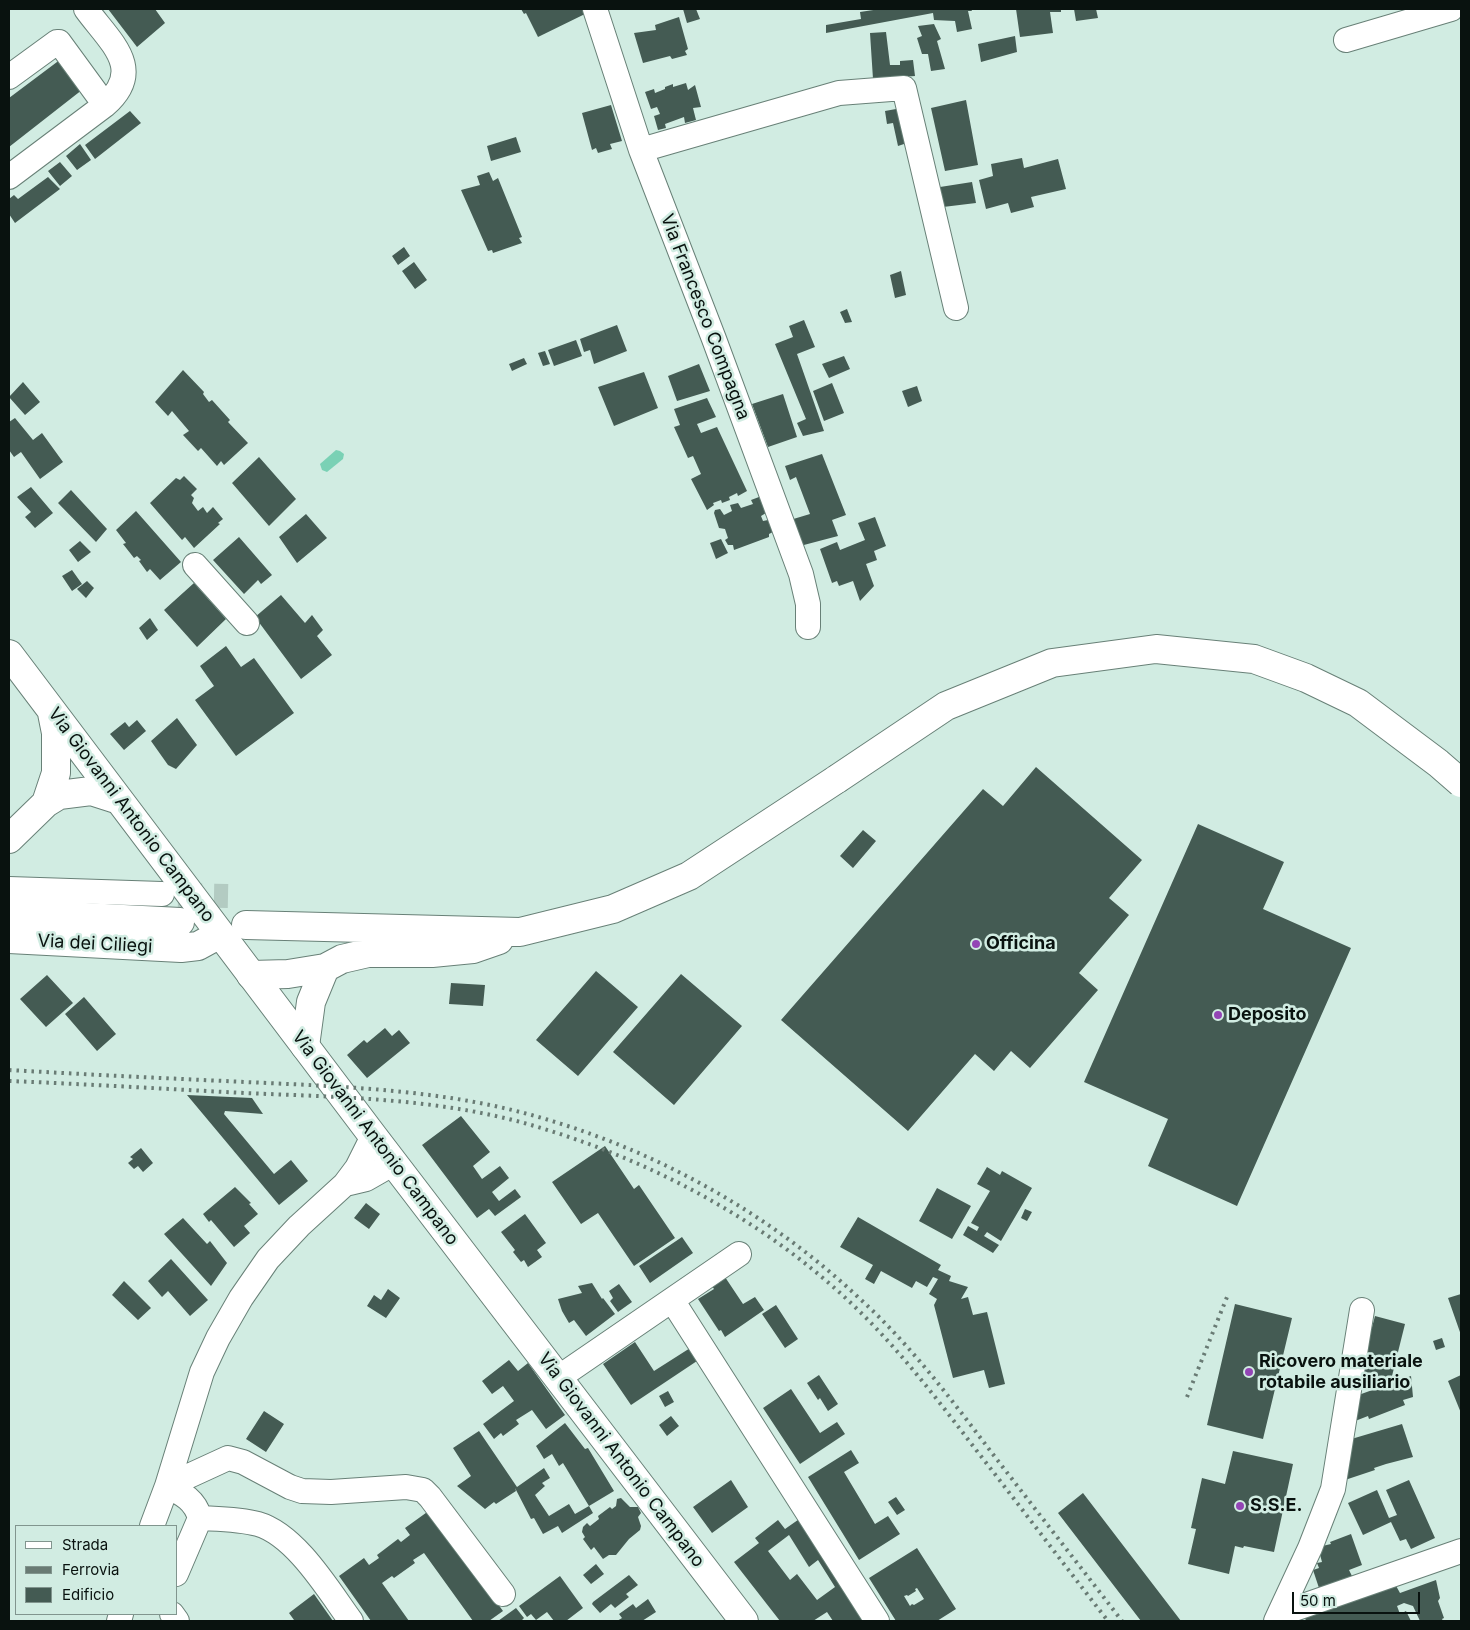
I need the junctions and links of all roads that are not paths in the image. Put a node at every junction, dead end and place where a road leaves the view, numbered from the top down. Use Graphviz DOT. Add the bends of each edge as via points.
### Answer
graph roads {
  1 [pos="86,9"];
  2 [pos="1451,9"];
  3 [pos="599,10"];
  4 [pos="1346,40"];
  5 [pos="9,77"];
  6 [pos="105,105"];
  7 [pos="641,150"];
  8 [pos="9,177"];
  9 [pos="956,308"];
  10 [pos="195,565"];
  11 [pos="247,623"];
  12 [pos="808,627"];
  13 [pos="9,654"];
  14 [pos="52,711"];
  15 [pos="1461,783"];
  16 [pos="119,800"];
  17 [pos="46,803"];
  18 [pos="9,839"];
  19 [pos="9,889"];
  20 [pos="162,894"];
  21 [pos="9,914"];
  22 [pos="246,925"];
  23 [pos="520,932"];
  24 [pos="220,934"];
  25 [pos="181,935"];
  26 [pos="9,939"];
  27 [pos="325,968"];
  28 [pos="251,975"];
  29 [pos="305,1046"];
  30 [pos="373,1136"];
  31 [pos="394,1163"];
  32 [pos="345,1184"];
  33 [pos="739,1254"];
  34 [pos="672,1300"];
  35 [pos="1362,1310"];
  36 [pos="558,1378"];
  37 [pos="167,1486"];
  38 [pos="200,1518"];
  39 [pos="152,1525"];
  40 [pos="1461,1551"];
  41 [pos="178,1569"];
  42 [pos="503,1594"];
  43 [pos="1278,1618"];
  44 [pos="351,1621"];
  45 [pos="744,1621"];
  46 [pos="877,1621"];
  1 -- 6 [label="street" via="118,52 124,70 122,85"];
  2 -- 4 [label="street"];
  3 -- 7 [label="street, Via Francesco Compagna"];
  5 -- 6 [label="street" via="59,42"];
  6 -- 8 [label="street"];
  7 -- 9 [label="street" via="839,93 904,88"];
  7 -- 12 [label="street, Via Francesco Compagna" via="801,574 808,604"];
  10 -- 11 [label="street"];
  13 -- 14 [label="main road, Via Giovanni Antonio Campano"];
  14 -- 16 [label="main road, Via Giovanni Antonio Campano"];
  14 -- 17 [label="main road" via="56,733 56,773"];
  15 -- 23 [label="main road, bridge" via="1358,703 1306,678 1254,659 1156,648 1052,663 946,706 689,876 613,909"];
  16 -- 17 [label="main road" via="90,790 59,795"];
  16 -- 24 [label="main road, Via Giovanni Antonio Campano"];
  17 -- 18 [label="main road"];
  19 -- 20 [label="street"];
  21 -- 25 [label="main road"];
  22 -- 23 [label="main road"];
  23 -- 27 [label="main road" via="473,950 368,953 342,959"];
  24 -- 25 [label="main road, Via dei Ciliegi" via="198,946"];
  24 -- 28 [label="main road, Via Giovanni Antonio Campano"];
  25 -- 26 [label="main road, Via dei Ciliegi"];
  25 -- 28 [label="main road, Via dei Ciliegi"];
  27 -- 28 [label="main road"];
  27 -- 29 [label="main road" via="311,1002"];
  28 -- 29 [label="main road, Via Giovanni Antonio Campano"];
  29 -- 30 [label="main road, Via Giovanni Antonio Campano"];
  30 -- 31 [label="main road, Via Giovanni Antonio Campano"];
  30 -- 32 [label="street"];
  31 -- 32 [label="street" via="366,1179"];
  31 -- 36 [label="main road, Via Giovanni Antonio Campano"];
  32 -- 37 [label="street" via="268,1259 241,1298 202,1372"];
  33 -- 34 [label="street"];
  34 -- 36 [label="street"];
  34 -- 46 [label="street"];
  35 -- 43 [label="street" via="1333,1489"];
  36 -- 45 [label="main road, Via Giovanni Antonio Campano"];
  37 -- 38 [label="street" via="189,1498 198,1508"];
  37 -- 39 [label="street"];
  37 -- 42 [label="street" via="228,1458 302,1491 406,1487 423,1490"];
  38 -- 41 [label="street"];
  38 -- 44 [label="street" via="245,1521 273,1530 306,1560"];
  40 -- 43 [label="street"];
}
